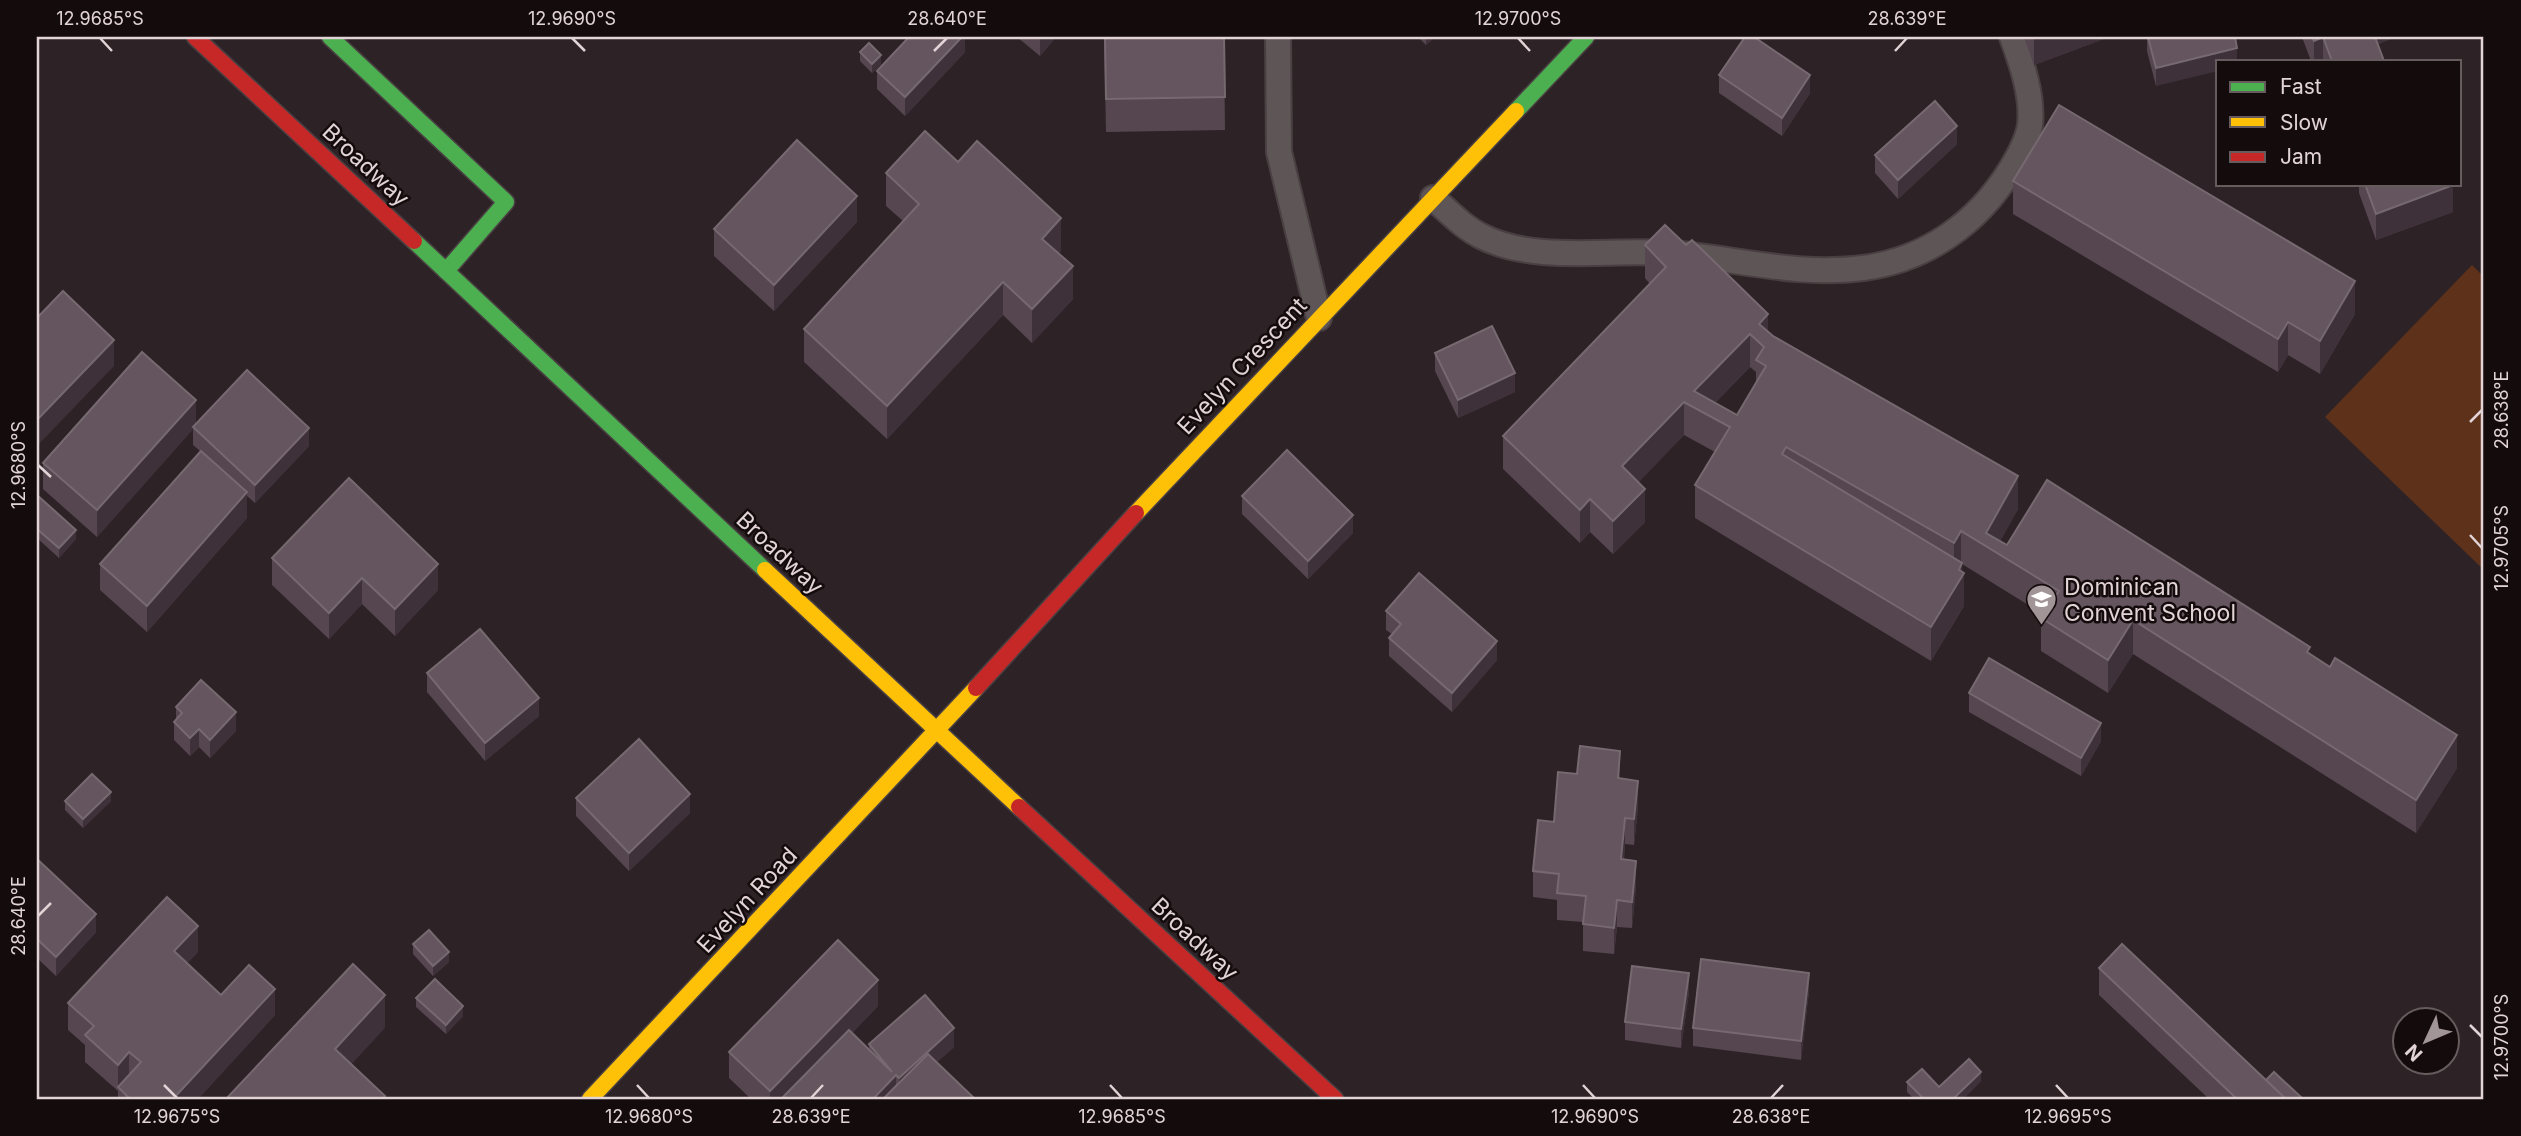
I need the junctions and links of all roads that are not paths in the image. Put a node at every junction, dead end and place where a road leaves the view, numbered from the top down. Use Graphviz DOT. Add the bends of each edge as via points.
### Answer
graph roads {
  1 [pos="195,37"];
  2 [pos="330,37"];
  3 [pos="1278,37"];
  4 [pos="1586,37"];
  5 [pos="2012,37"];
  6 [pos="1433,198"];
  7 [pos="446,271"];
  8 [pos="1319,318"];
  9 [pos="937,732"];
  10 [pos="590,1099"];
  11 [pos="1335,1099"];
  1 -- 7 [label="street, Broadway"];
  2 -- 7 [label="street" via="506,202"];
  3 -- 8 [label="lane" via="1279,152"];
  4 -- 6 [label="street, Evelyn Crescent"];
  5 -- 6 [label="lane" via="2028,88 2030,126 2019,156 1978,213 1948,238 1911,256 1863,268 1801,271 1669,253 1547,252 1484,238"];
  6 -- 8 [label="street, Evelyn Crescent"];
  7 -- 9 [label="street, Broadway"];
  8 -- 9 [label="street, Evelyn Crescent"];
  9 -- 10 [label="street, Evelyn Road"];
  9 -- 11 [label="street, Broadway"];
}
